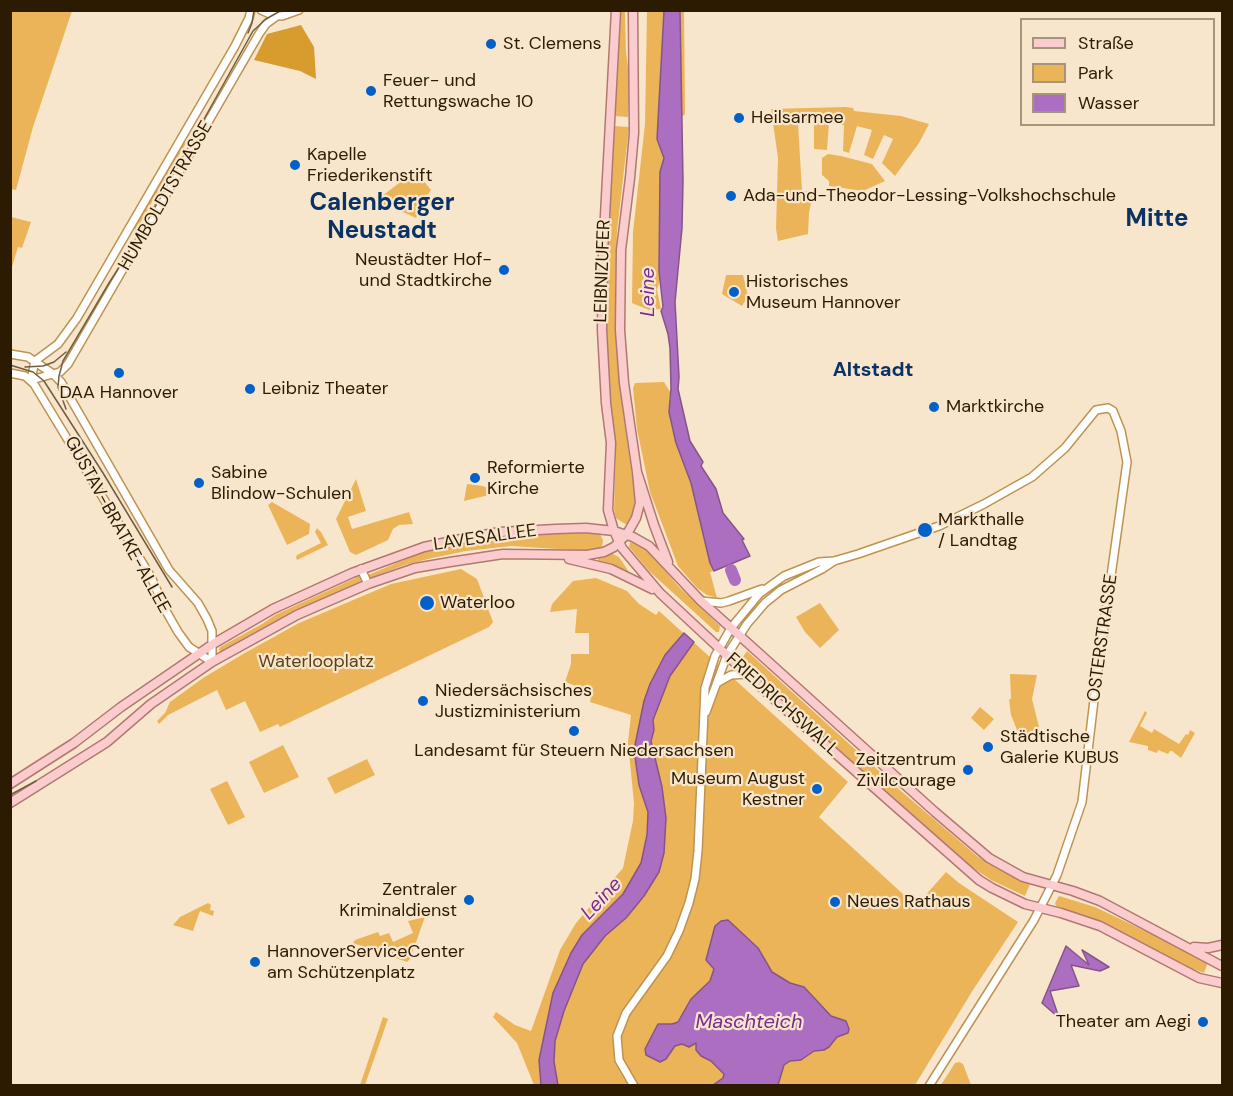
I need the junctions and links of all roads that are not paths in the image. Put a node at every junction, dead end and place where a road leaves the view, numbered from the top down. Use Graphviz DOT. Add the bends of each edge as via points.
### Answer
graph roads {
  1 [pos="251,10"];
  2 [pos="261,10"];
  3 [pos="299,10"];
  4 [pos="616,10"];
  5 [pos="633,10"];
  6 [pos="277,16"];
  7 [pos="10,354"];
  8 [pos="35,361"];
  9 [pos="10,373"];
  10 [pos="53,374"];
  11 [pos="31,380"];
  12 [pos="637,472"];
  13 [pos="614,531"];
  14 [pos="627,534"];
  15 [pos="620,543"];
  16 [pos="551,555"];
  17 [pos="834,561"];
  18 [pos="670,568"];
  19 [pos="361,569"];
  20 [pos="368,584"];
  21 [pos="768,587"];
  22 [pos="660,592"];
  23 [pos="700,600"];
  24 [pos="731,628"];
  25 [pos="738,635"];
  26 [pos="213,644"];
  27 [pos="719,648"];
  28 [pos="198,654"];
  29 [pos="727,655"];
  30 [pos="212,662"];
  31 [pos="748,674"];
  32 [pos="717,683"];
  33 [pos="703,719"];
  34 [pos="10,784"];
  35 [pos="10,803"];
  36 [pos="1053,885"];
  37 [pos="1040,908"];
  38 [pos="1185,945"];
  39 [pos="1222,945"];
  40 [pos="1222,966"];
  41 [pos="1222,983"];
  42 [pos="634,1086"];
  43 [pos="929,1086"];
  1 -- 8 [label="street, HUMBOLDTSTRASSE" via="230,55 77,318 65,336"];
  2 -- 6 [label="street"];
  3 -- 6 [label="street"];
  4 -- 13 [label="main road, LEIBNIZUFER" via="602,330 611,443 608,510"];
  5 -- 12 [label="main road, LEIBNIZUFER" via="634,134 621,250 620,330"];
  6 -- 10 [label="street, HUMBOLDTSTRASSE" via="259,34 65,369"];
  7 -- 8 [label="street, GUSTAV-BRATKE-ALLEE"];
  8 -- 10 [label="street, GUSTAV-BRATKE-ALLEE"];
  8 -- 11 [label="street"];
  9 -- 11 [label="street"];
  10 -- 11 [label="street"];
  10 -- 26 [label="street, GUSTAV-BRATKE-ALLEE" via="170,570 202,611 212,631"];
  11 -- 28 [label="street, GUSTAV-BRATKE-ALLEE" via="151,577 178,632"];
  12 -- 14 [label="main road" via="640,503"];
  12 -- 18 [label="main road"];
  13 -- 14 [label="main road, LAVESALLEE"];
  13 -- 15 [label="main road, LEIBNIZUFER"];
  13 -- 19 [label="main road, LAVESALLEE" via="586,528 500,532 424,547"];
  14 -- 15 [label="main road"];
  14 -- 18 [label="main road, FRIEDRICHSWALL" via="649,546"];
  15 -- 16 [label="main road" via="587,555"];
  15 -- 22 [label="main road, LEIBNIZUFER"];
  16 -- 20 [label="main road, LAVESALLEE" via="503,554 450,562 415,568"];
  16 -- 22 [label="main road" via="611,569"];
  17 -- 21 [label="street" via="803,567"];
  17 -- 25 [label="street" via="774,596"];
  17 -- 36 [label="street, OSTERSTRASSE" via="924,532 984,504 1050,463 1096,410 1113,411 1125,443 1126,482 1096,682 1084,794"];
  18 -- 23 [label="main road, FRIEDRICHSWALL"];
  19 -- 20 [label="street"];
  19 -- 26 [label="main road, LAVESALLEE" via="273,609"];
  20 -- 30 [label="main road, LAVESALLEE" via="297,615"];
  21 -- 23 [label="street" via="721,603"];
  21 -- 24 [label="street"];
  22 -- 27 [label="main road, FRIEDRICHSWALL"];
  23 -- 24 [label="main road, FRIEDRICHSWALL"];
  24 -- 25 [label="main road, FRIEDRICHSWALL"];
  24 -- 27 [label="street"];
  25 -- 29 [label="street"];
  25 -- 36 [label="main road, FRIEDRICHSWALL" via="980,851 1014,873"];
  26 -- 28 [label="main road, LAVESALLEE"];
  26 -- 30 [label="street"];
  27 -- 29 [label="main road, FRIEDRICHSWALL"];
  27 -- 33 [label="street" via="707,678"];
  28 -- 30 [label="street, GUSTAV-BRATKE-ALLEE"];
  28 -- 34 [label="main road, LAVESALLEE"];
  29 -- 31 [label="main road, FRIEDRICHSWALL"];
  29 -- 32 [label="street"];
  30 -- 35 [label="main road, LAVESALLEE" via="107,742"];
  31 -- 32 [label="street" via="731,675"];
  31 -- 37 [label="main road, FRIEDRICHSWALL" via="966,869 992,888"];
  32 -- 33 [label="street"];
  33 -- 42 [label="street" via="698,851 689,903 667,956 626,1013 616,1036 620,1060"];
  36 -- 37 [label="street, OSTERSTRASSE"];
  36 -- 38 [label="main road, FRIEDRICHSWALL" via="1100,901"];
  37 -- 41 [label="main road, FRIEDRICHSWALL" via="1100,926 1184,972"];
  37 -- 43 [label="street, OSTERSTRASSE"];
  38 -- 39 [label="main road"];
  38 -- 40 [label="main road, FRIEDRICHSWALL"];
}
